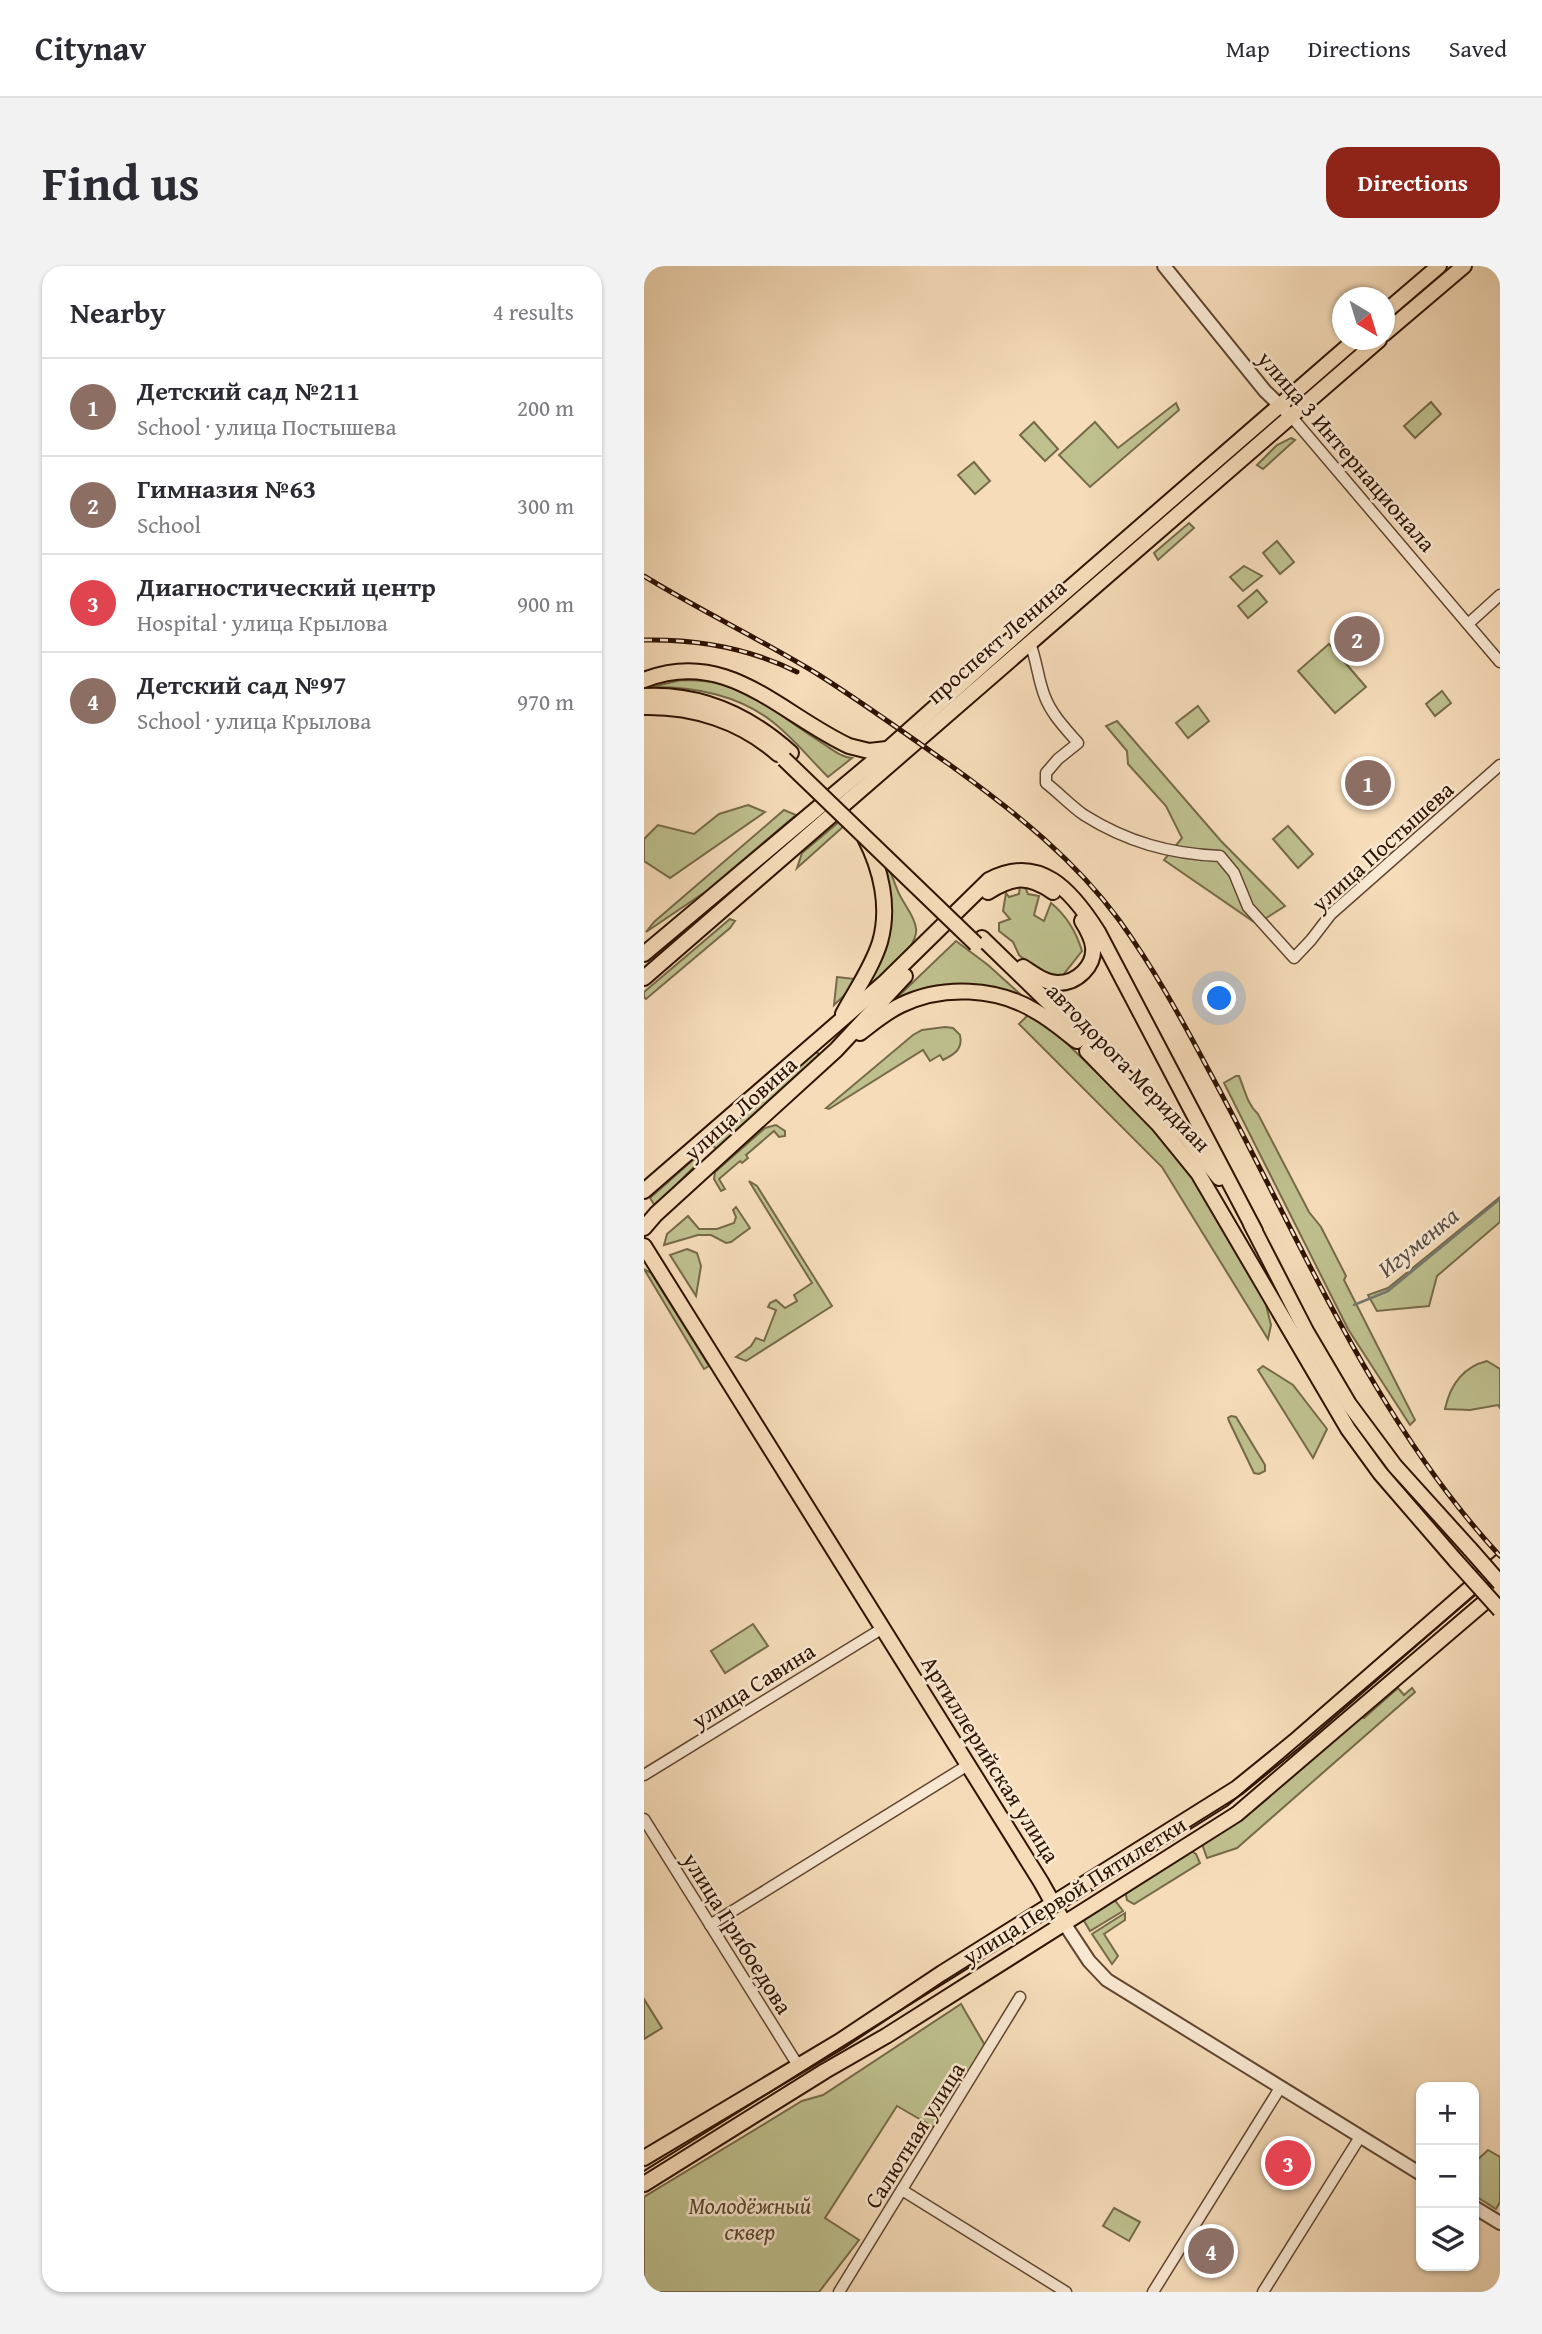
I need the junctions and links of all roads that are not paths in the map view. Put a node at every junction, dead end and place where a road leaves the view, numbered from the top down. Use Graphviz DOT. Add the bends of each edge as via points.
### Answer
graph roads {
  1 [pos="1164,266"];
  2 [pos="1440,266"];
  3 [pos="1464,266"];
  4 [pos="1395,304"];
  5 [pos="1395,325"];
  6 [pos="1345,350"];
  7 [pos="1366,350"];
  8 [pos="1286,410"];
  9 [pos="1500,595"];
  10 [pos="1468,624"];
  11 [pos="1022,630"];
  12 [pos="1030,643"];
  13 [pos="1500,662"];
  14 [pos="644,680"];
  15 [pos="644,696"];
  16 [pos="644,707"];
  17 [pos="888,749"];
  18 [pos="788,756"];
  19 [pos="1500,765"];
  20 [pos="863,834"];
  21 [pos="688,915"];
  22 [pos="979,941"];
  23 [pos="644,943"];
  24 [pos="644,954"];
  25 [pos="644,978"];
  26 [pos="837,1025"];
  27 [pos="821,1039"];
  28 [pos="1077,1041"];
  29 [pos="834,1053"];
  30 [pos="697,1143"];
  31 [pos="714,1163"];
  32 [pos="644,1191"];
  33 [pos="644,1228"];
  34 [pos="1255,1231"];
  35 [pos="644,1246"];
  36 [pos="1500,1562"];
  37 [pos="1499,1588"];
  38 [pos="1500,1610"];
  39 [pos="883,1628"];
  40 [pos="968,1765"];
  41 [pos="644,1775"];
  42 [pos="644,1819"];
  43 [pos="1053,1904"];
  44 [pos="1064,1923"];
  45 [pos="710,1925"];
  46 [pos="1020,1997"];
  47 [pos="799,2067"];
  48 [pos="1280,2088"];
  49 [pos="1360,2137"];
  50 [pos="644,2158"];
  51 [pos="1416,2171"];
  52 [pos="644,2184"];
  53 [pos="902,2190"];
  54 [pos="1476,2208"];
  55 [pos="1500,2223"];
  56 [pos="839,2292"];
  57 [pos="1066,2292"];
  58 [pos="1153,2292"];
  59 [pos="1263,2292"];
  1 -- 8 [label="street, улица 3 Интернационала" via="1265,391"];
  2 -- 4 [label="main road"];
  3 -- 5 [label="main road"];
  6 -- 8 [label="main road, проспект Ленина"];
  7 -- 8 [label="main road, проспект Ленина"];
  8 -- 10 [label="street, улица 3 Интернационала"];
  8 -- 11 [label="main road, проспект Ленина"];
  8 -- 12 [label="main road, проспект Ленина"];
  9 -- 10 [label="street"];
  10 -- 13 [label="street, улица 3 Интернационала"];
  11 -- 12 [label="main road"];
  11 -- 17 [label="main road, проспект Ленина"];
  12 -- 19 [label="street, улица Постышева" via="1045,697 1057,720 1078,743 1046,773 1046,783 1084,814 1146,846 1220,856 1234,873 1248,907 1294,958 1331,914"];
  12 -- 25 [label="main road, проспект Ленина"];
  14 -- 17 [label="main road" via="695,671 722,675 751,687 849,746"];
  15 -- 18 [label="main road, автодорога Меридиан" via="714,705 758,726"];
  16 -- 18 [label="main road, автодорога Меридиан" via="687,710 718,719"];
  17 -- 21 [label="main road, проспект Ленина"];
  18 -- 20 [label="main road, автодорога Меридиан, bridge"];
  18 -- 22 [label="main road, автодорога Меридиан"];
  20 -- 22 [label="main road, автодорога Меридиан, bridge"];
  20 -- 26 [label="main road" via="878,867 884,906 880,943"];
  21 -- 23 [label="main road"];
  21 -- 24 [label="main road, проспект Ленина"];
  22 -- 28 [label="main road, автодорога Меридиан"];
  22 -- 29 [label="main road" via="1058,983 1081,975 1092,958 1089,933 1064,902 1041,885 1011,880 988,892"];
  22 -- 34 [label="main road, автодорога Меридиан" via="1185,1135"];
  26 -- 27 [label="main road"];
  26 -- 34 [label="main road" via="989,880 1020,869 1045,876 1071,896 1098,932"];
  27 -- 29 [label="main road"];
  27 -- 30 [label="main road"];
  28 -- 29 [label="main road" via="1035,1010 985,993 956,991 900,1006"];
  28 -- 38 [label="main road, автодорога Меридиан, bridge" via="1159,1125 1198,1173 1348,1429 1380,1473"];
  29 -- 31 [label="main road, улица Ловина"];
  30 -- 31 [label="main road"];
  30 -- 32 [label="main road"];
  31 -- 33 [label="main road, улица Ловина"];
  34 -- 37 [label="main road, автодорога Меридиан, bridge" via="1349,1404 1395,1466"];
  35 -- 39 [label="main road, Артиллерийская улица"];
  36 -- 43 [label="main road, улица Первой Пятилетки" via="1247,1780"];
  37 -- 44 [label="main road, улица Первой Пятилетки" via="1245,1808"];
  39 -- 40 [label="main road, Артиллерийская улица"];
  39 -- 41 [label="street, улица Савина"];
  40 -- 43 [label="main road, Артиллерийская улица"];
  40 -- 45 [label="street"];
  42 -- 45 [label="street, улица Грибоедова"];
  43 -- 44 [label="main road, Артиллерийская улица"];
  43 -- 47 [label="main road, улица Первой Пятилетки"];
  44 -- 48 [label="street, Артиллерийская улица" via="1107,1980"];
  44 -- 52 [label="main road, улица Первой Пятилетки"];
  45 -- 47 [label="street, улица Грибоедова"];
  46 -- 53 [label="street, Салютная улица"];
  47 -- 50 [label="main road, улица Первой Пятилетки"];
  48 -- 49 [label="street, Артиллерийская улица"];
  48 -- 58 [label="street"];
  49 -- 51 [label="street, Артиллерийская улица"];
  49 -- 59 [label="street"];
  53 -- 56 [label="street, Салютная улица"];
  53 -- 57 [label="street"];
  54 -- 55 [label="street"];
}
